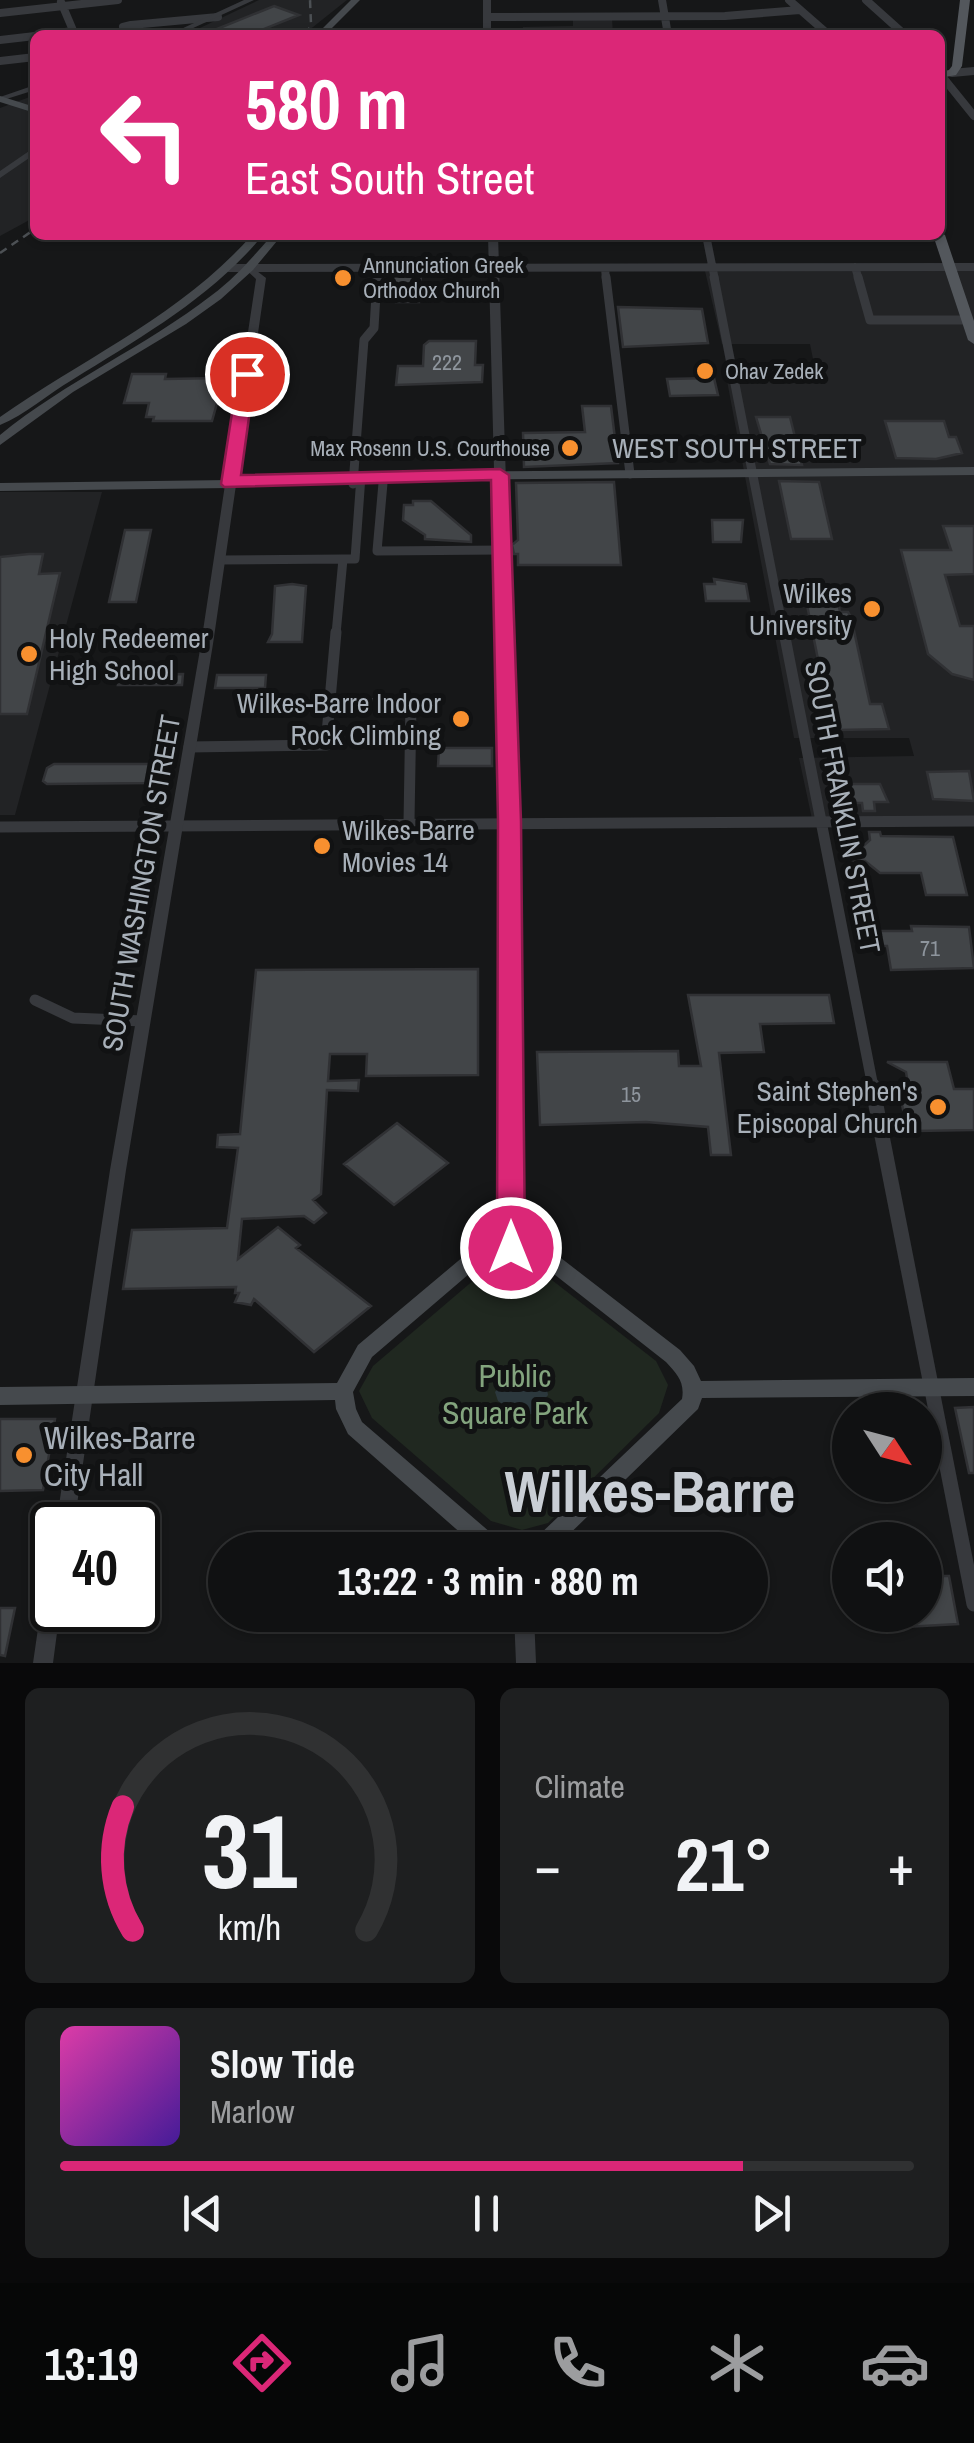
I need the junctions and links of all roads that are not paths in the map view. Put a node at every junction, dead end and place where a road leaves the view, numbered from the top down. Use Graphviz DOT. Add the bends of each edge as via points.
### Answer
graph roads {
  1 [pos="118,0"];
  2 [pos="250,0"];
  3 [pos="356,0"];
  4 [pos="366,0"];
  5 [pos="486,0"];
  6 [pos="576,0"];
  7 [pos="662,0"];
  8 [pos="789,0"];
  9 [pos="866,0"];
  10 [pos="61,3"];
  11 [pos="968,6"];
  12 [pos="800,10"];
  13 [pos="0,13"];
  14 [pos="218,16"];
  15 [pos="665,16"];
  16 [pos="487,17"];
  17 [pos="578,20"];
  18 [pos="73,30"];
  19 [pos="124,30"];
  20 [pos="184,30"];
  21 [pos="325,30"];
  22 [pos="337,30"];
  23 [pos="488,30"];
  24 [pos="667,30"];
  25 [pos="823,30"];
  26 [pos="900,30"];
  27 [pos="30,36"];
  28 [pos="0,40"];
  29 [pos="30,59"];
  30 [pos="0,62"];
  31 [pos="974,71"];
  32 [pos="945,73"];
  33 [pos="945,74"];
  34 [pos="945,75"];
  35 [pos="30,89"];
  36 [pos="0,99"];
  37 [pos="30,108"];
  38 [pos="974,116"];
  39 [pos="30,154"];
  40 [pos="0,175"];
  41 [pos="254,240"];
  42 [pos="272,240"];
  43 [pos="494,240"];
  44 [pos="707,240"];
  45 [pos="941,240"];
  46 [pos="950,267"];
  47 [pos="974,267"];
  48 [pos="230,268"];
  49 [pos="248,268"];
  50 [pos="378,268"];
  51 [pos="495,268"];
  52 [pos="606,268"];
  53 [pos="712,268"];
  54 [pos="855,268"];
  55 [pos="967,320"];
  56 [pos="974,340"];
  57 [pos="0,422"];
  58 [pos="0,441"];
  59 [pos="974,471"];
  60 [pos="752,473"];
  61 [pos="630,474"];
  62 [pos="500,475"];
  63 [pos="418,477"];
  64 [pos="357,480"];
  65 [pos="383,483"];
  66 [pos="230,484"];
  67 [pos="0,487"];
  68 [pos="502,550"];
  69 [pos="343,559"];
  70 [pos="220,560"];
  71 [pos="332,703"];
  72 [pos="189,747"];
  73 [pos="510,821"];
  74 [pos="974,821"];
  75 [pos="410,822"];
  76 [pos="819,822"];
  77 [pos="176,826"];
  78 [pos="0,827"];
  79 [pos="35,1000"];
  80 [pos="143,1021"];
  81 [pos="511,1248"];
  82 [pos="974,1387"];
  83 [pos="934,1388"];
  84 [pos="343,1390"];
  85 [pos="695,1390"];
  86 [pos="86,1394"];
  87 [pos="0,1396"];
  88 [pos="69,1502"];
  89 [pos="475,1532"];
  90 [pos="557,1532"];
  91 [pos="974,1604"];
  92 [pos="47,1632"];
  93 [pos="525,1632"];
  94 [pos="42,1663"];
  95 [pos="526,1663"];
  1 -- 10 [label="street"];
  2 -- 14 [label="street"];
  3 -- 21 [label="main road"];
  4 -- 22 [label="main road"];
  5 -- 16 [label="street"];
  6 -- 17 [label="street"];
  7 -- 15 [label="street"];
  8 -- 12 [label="street"];
  9 -- 26 [label="street"];
  10 -- 13 [label="street"];
  10 -- 18 [label="street"];
  11 -- 32 [label="main road" via="957,66"];
  12 -- 15 [label="street"];
  12 -- 25 [label="street"];
  14 -- 19 [label="street"];
  14 -- 20 [label="street"];
  15 -- 17 [label="street"];
  15 -- 24 [label="street"];
  16 -- 17 [label="street"];
  16 -- 23 [label="street"];
  27 -- 28 [label="street"];
  29 -- 30 [label="street"];
  31 -- 33 [label="street"];
  34 -- 38 [label="street"];
  35 -- 36 [label="street"];
  36 -- 37 [label="main road"];
  39 -- 40 [label="street"];
  41 -- 48 [label="main road"];
  42 -- 49 [label="main road"];
  43 -- 51 [label="street"];
  44 -- 53 [label="street, SOUTH FRANKLIN STREET"];
  45 -- 46 [label="main road"];
  46 -- 47 [label="street"];
  46 -- 54 [label="street"];
  46 -- 55 [label="main road"];
  48 -- 49 [label="street"];
  48 -- 57 [label="main road"];
  49 -- 50 [label="street"];
  49 -- 58 [label="main road"];
  49 -- 66 [label="street, SOUTH WASHINGTON STREET" via="261,278"];
  50 -- 51 [label="street"];
  50 -- 64 [label="street" via="374,328 364,340"];
  51 -- 52 [label="street"];
  51 -- 62 [label="street"];
  52 -- 53 [label="street"];
  52 -- 61 [label="street"];
  53 -- 54 [label="street"];
  53 -- 60 [label="street, SOUTH FRANKLIN STREET"];
  54 -- 55 [label="street" via="870,320"];
  55 -- 56 [label="main road"];
  59 -- 60 [label="main road, WEST SOUTH STREET"];
  60 -- 61 [label="main road, WEST SOUTH STREET"];
  60 -- 76 [label="street, SOUTH FRANKLIN STREET"];
  61 -- 62 [label="main road, WEST SOUTH STREET"];
  62 -- 63 [label="main road, WEST SOUTH STREET"];
  62 -- 68 [label="street"];
  63 -- 64 [label="main road"];
  63 -- 65 [label="main road"];
  64 -- 65 [label="main road"];
  64 -- 66 [label="main road"];
  64 -- 69 [label="street" via="355,559"];
  65 -- 68 [label="street" via="377,551"];
  66 -- 67 [label="main road"];
  66 -- 70 [label="street, SOUTH WASHINGTON STREET"];
  68 -- 73 [label="street"];
  69 -- 70 [label="street"];
  69 -- 71 [label="street"];
  70 -- 72 [label="street, SOUTH WASHINGTON STREET"];
  71 -- 72 [label="street" via="326,744"];
  71 -- 75 [label="street" via="411,704"];
  72 -- 77 [label="street, SOUTH WASHINGTON STREET"];
  73 -- 75 [label="street"];
  73 -- 76 [label="street"];
  73 -- 81 [label="street"];
  74 -- 76 [label="street"];
  75 -- 77 [label="street"];
  76 -- 83 [label="street, SOUTH FRANKLIN STREET"];
  77 -- 78 [label="street"];
  77 -- 80 [label="street, SOUTH WASHINGTON STREET"];
  79 -- 80 [label="street" via="73,1018"];
  80 -- 86 [label="street, SOUTH WASHINGTON STREET"];
  81 -- 84 [label="main road" via="477,1256 365,1351"];
  81 -- 85 [label="main road" via="541,1253 674,1356"];
  82 -- 83 [label="main road"];
  83 -- 85 [label="main road"];
  83 -- 91 [label="street, SOUTH FRANKLIN STREET"];
  84 -- 86 [label="main road"];
  84 -- 89 [label="main road" via="355,1428"];
  85 -- 90 [label="main road" via="691,1403"];
  86 -- 87 [label="main road"];
  86 -- 88 [label="street, SOUTH WASHINGTON STREET"];
  92 -- 94 [label="street"];
  93 -- 95 [label="street"];
}
